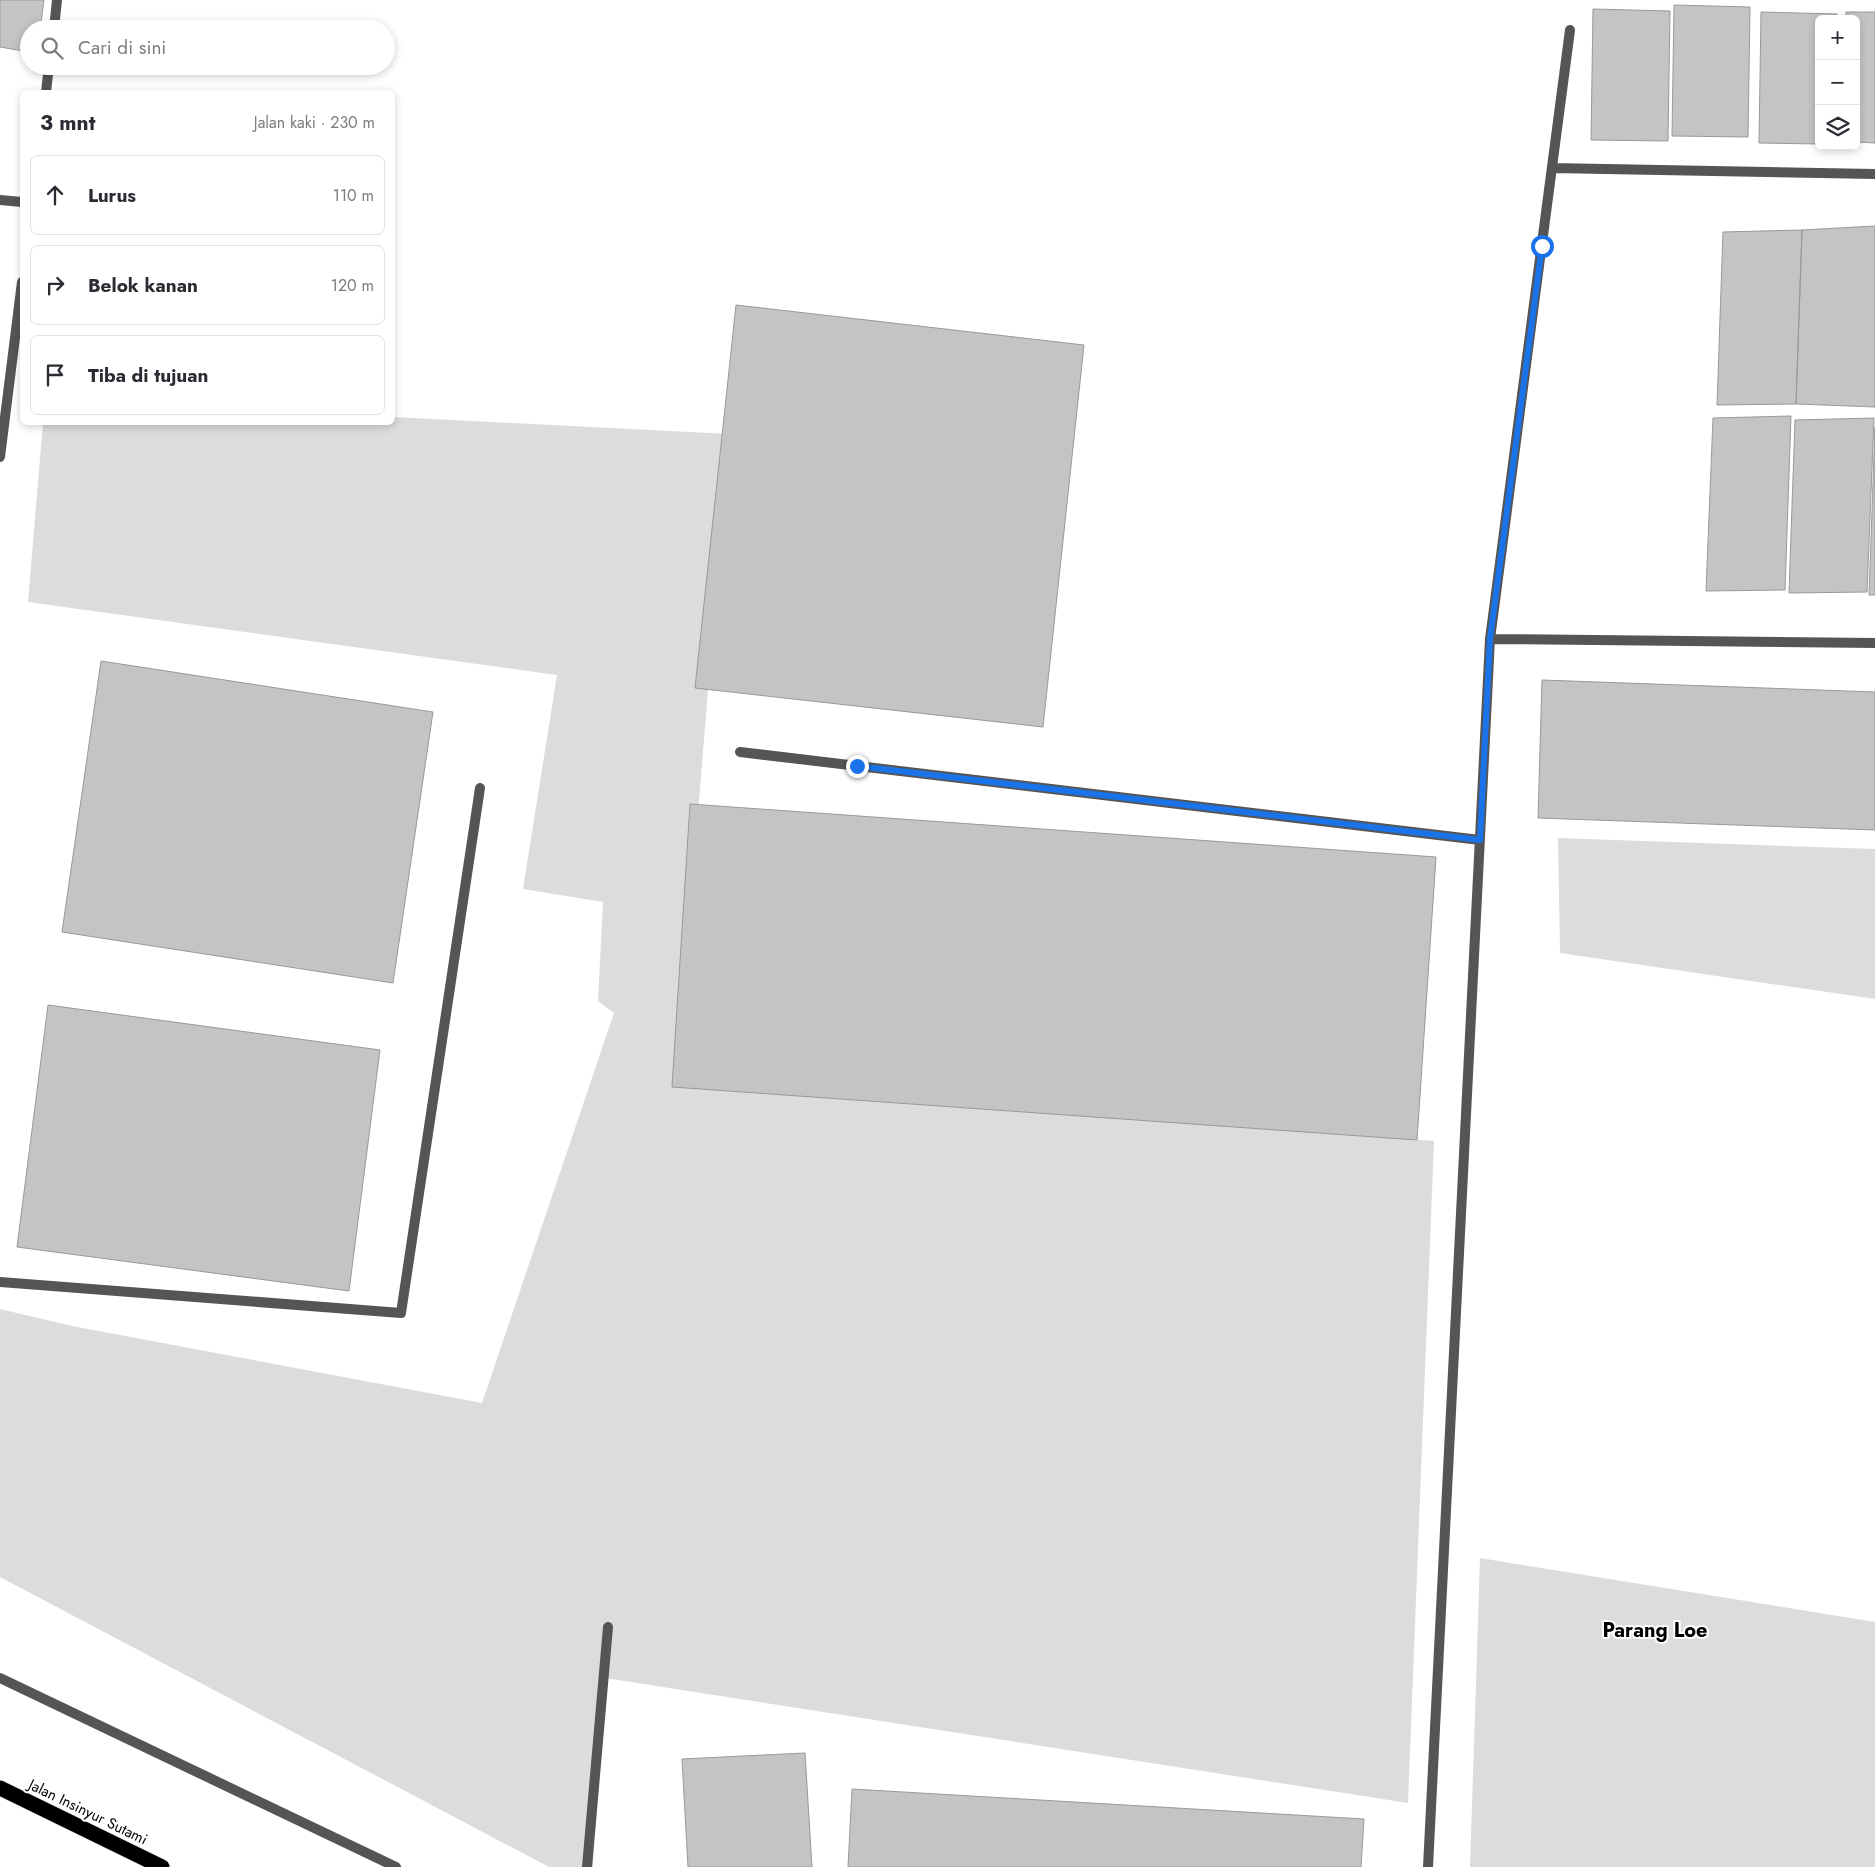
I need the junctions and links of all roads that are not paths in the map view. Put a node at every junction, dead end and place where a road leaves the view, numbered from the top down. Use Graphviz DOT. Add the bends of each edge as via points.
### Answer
graph roads {
  1 [pos="57,0"];
  2 [pos="55,20"];
  3 [pos="1570,30"];
  4 [pos="48,75"];
  5 [pos="46,90"];
  6 [pos="1552,168"];
  7 [pos="1875,174"];
  8 [pos="0,200"];
  9 [pos="20,202"];
  10 [pos="20,298"];
  11 [pos="0,457"];
  12 [pos="1490,639"];
  13 [pos="1875,643"];
  14 [pos="740,752"];
  15 [pos="480,788"];
  16 [pos="1480,840"];
  17 [pos="0,1282"];
  18 [pos="608,1627"];
  19 [pos="0,1678"];
  20 [pos="0,1788"];
  21 [pos="162,1867"];
  22 [pos="396,1867"];
  23 [pos="587,1867"];
  24 [pos="1428,1867"];
  1 -- 2 [label="street"];
  3 -- 6 [label="street"];
  4 -- 5 [label="street"];
  6 -- 7 [label="street"];
  6 -- 12 [label="street"];
  8 -- 9 [label="street"];
  10 -- 11 [label="street"];
  12 -- 13 [label="street"];
  12 -- 16 [label="street"];
  14 -- 16 [label="street"];
  15 -- 17 [label="street" via="401,1314"];
  16 -- 24 [label="street"];
  18 -- 23 [label="street"];
  19 -- 22 [label="street"];
  20 -- 21 [label="highway, Jalan Insinyur Sutami"];
}
